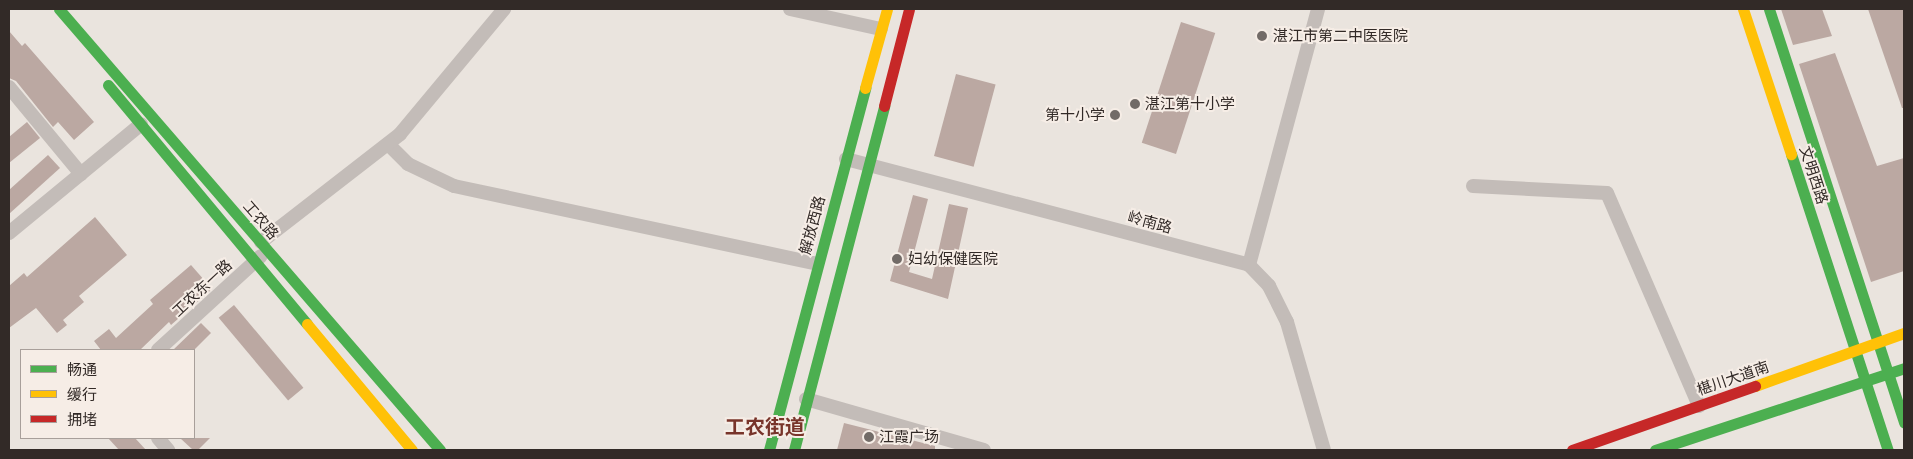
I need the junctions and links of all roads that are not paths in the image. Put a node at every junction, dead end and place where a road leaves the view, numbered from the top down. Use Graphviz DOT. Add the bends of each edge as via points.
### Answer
graph roads {
  1 [pos="45,9"];
  2 [pos="59,9"];
  3 [pos="504,9"];
  4 [pos="790,9"];
  5 [pos="887,9"];
  6 [pos="910,9"];
  7 [pos="1318,9"];
  8 [pos="1743,9"];
  9 [pos="1769,9"];
  10 [pos="881,29"];
  11 [pos="9,87"];
  12 [pos="141,124"];
  13 [pos="388,144"];
  14 [pos="846,158"];
  15 [pos="868,164"];
  16 [pos="81,174"];
  17 [pos="1473,186"];
  18 [pos="9,233"];
  19 [pos="264,247"];
  20 [pos="255,261"];
  21 [pos="817,264"];
  22 [pos="1249,265"];
  23 [pos="1904,334"];
  24 [pos="1879,342"];
  25 [pos="159,349"];
  26 [pos="1856,351"];
  27 [pos="1904,368"];
  28 [pos="1888,374"];
  29 [pos="1867,382"];
  30 [pos="806,399"];
  31 [pos="1698,406"];
  32 [pos="1904,422"];
  33 [pos="159,439"];
  34 [pos="168,450"];
  35 [pos="412,450"];
  36 [pos="440,450"];
  37 [pos="769,450"];
  38 [pos="794,450"];
  39 [pos="984,450"];
  40 [pos="1324,450"];
  41 [pos="1572,450"];
  42 [pos="1655,450"];
  43 [pos="1888,450"];
  1 -- 12 [label="street, 工农路"];
  2 -- 19 [label="street, 工农路"];
  3 -- 13 [label="street, 工农东一路" via="400,134"];
  4 -- 10 [label="street"];
  5 -- 10 [label="street, 解放西路"];
  6 -- 15 [label="street"];
  7 -- 22 [label="street"];
  8 -- 26 [label="street, 文明西路"];
  9 -- 24 [label="street, 文明西路"];
  10 -- 14 [label="street, 解放西路"];
  11 -- 16 [label="street"];
  12 -- 16 [label="street"];
  12 -- 20 [label="street, 工农路"];
  13 -- 19 [label="street, 工农东一路"];
  13 -- 21 [label="street" via="408,164 454,186"];
  14 -- 15 [label="street, 岭南路"];
  14 -- 21 [label="street, 解放西路"];
  15 -- 22 [label="street, 岭南路"];
  15 -- 30 [label="street"];
  16 -- 18 [label="street"];
  17 -- 31 [label="street" via="1607,193"];
  19 -- 20 [label="street, 工农东一路"];
  19 -- 36 [label="street, 工农路"];
  20 -- 25 [label="street, 工农东一路"];
  20 -- 35 [label="street, 工农路"];
  21 -- 37 [label="street, 解放西路"];
  22 -- 40 [label="street" via="1269,286 1287,322"];
  23 -- 24 [label="street, 椹川大道南"];
  24 -- 26 [label="street, 椹川大道南"];
  24 -- 28 [label="street, 文明西路"];
  26 -- 29 [label="street, 文明西路"];
  26 -- 31 [label="street, 椹川大道南"];
  27 -- 28 [label="street"];
  28 -- 29 [label="street"];
  28 -- 32 [label="street, 文明西路"];
  29 -- 42 [label="street"];
  29 -- 43 [label="street, 文明西路"];
  30 -- 38 [label="street"];
  30 -- 39 [label="street"];
  31 -- 41 [label="street, 椹川大道南"];
  33 -- 34 [label="street"];
}
